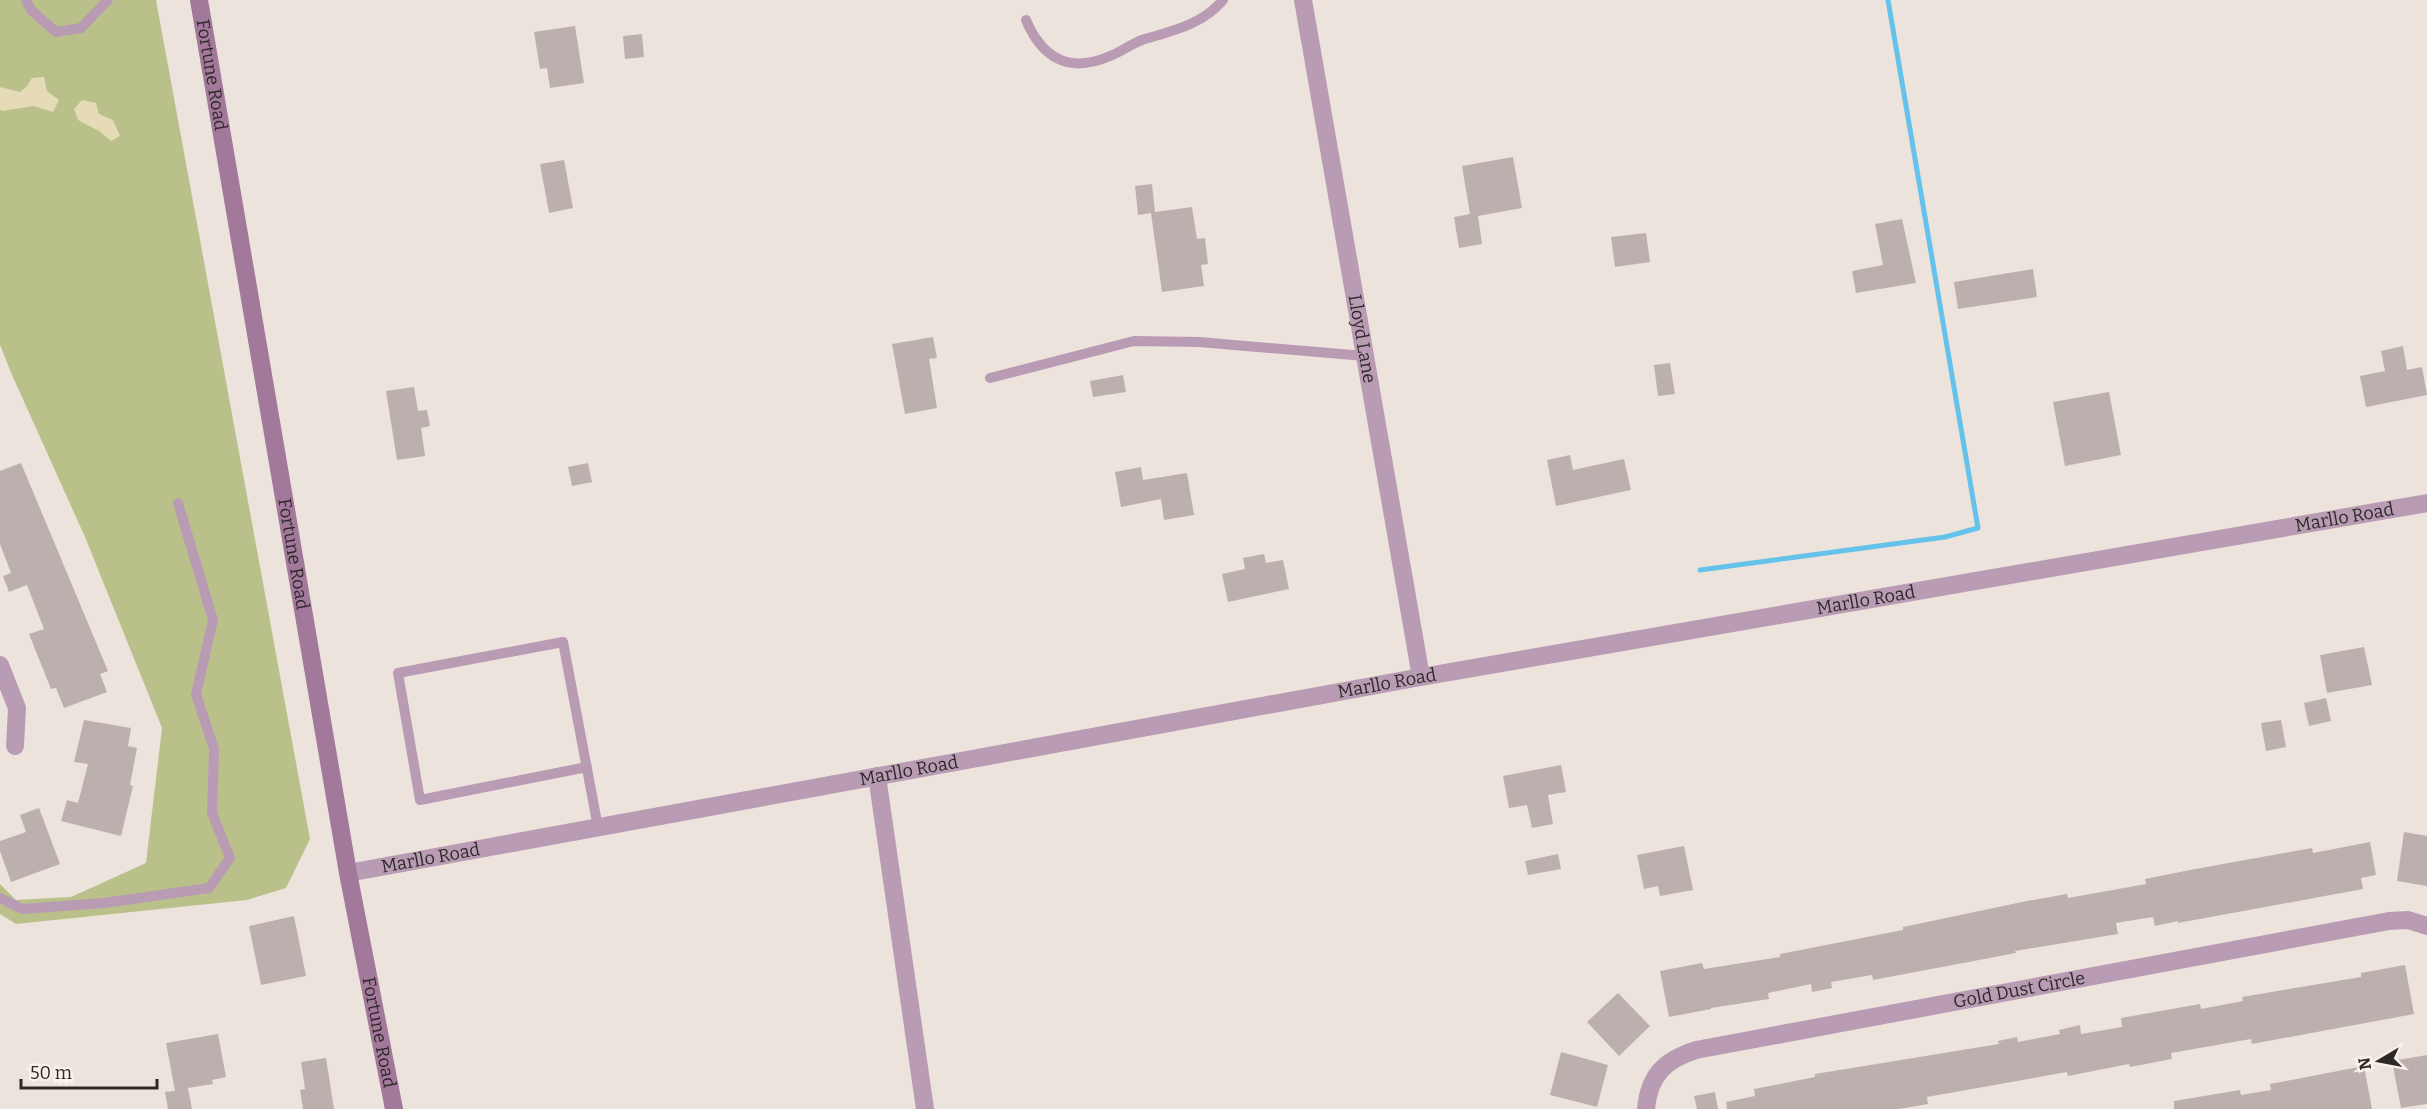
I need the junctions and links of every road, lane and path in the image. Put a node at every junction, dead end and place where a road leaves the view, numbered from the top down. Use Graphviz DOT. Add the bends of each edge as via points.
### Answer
graph roads {
  1 [pos="26,0"];
  2 [pos="108,0"];
  3 [pos="199,0"];
  4 [pos="1223,0"];
  5 [pos="1303,0"];
  6 [pos="1026,20"];
  7 [pos="1365,356"];
  8 [pos="990,378"];
  9 [pos="178,502"];
  10 [pos="2427,503"];
  11 [pos="0,665"];
  12 [pos="1421,677"];
  13 [pos="15,746"];
  14 [pos="587,767"];
  15 [pos="877,776"];
  16 [pos="598,827"];
  17 [pos="348,873"];
  18 [pos="0,898"];
  19 [pos="2427,926"];
  20 [pos="394,1109"];
  21 [pos="925,1109"];
  22 [pos="1646,1109"];
  1 -- 2 [label="lane" via="31,10 56,32 81,28"];
  3 -- 17 [label="street, Fortune Road"];
  4 -- 6 [label="lane" via="1197,22 1132,44 1110,57 1079,64 1050,55"];
  5 -- 7 [label="street, Lloyd Lane"];
  7 -- 8 [label="lane" via="1199,342 1134,341"];
  7 -- 12 [label="street, Lloyd Lane"];
  9 -- 18 [label="lane" via="213,620 196,694 214,749 212,813 230,858 208,888 104,903 22,909"];
  10 -- 12 [label="street, Marllo Road"];
  11 -- 13 [label="street" via="17,708"];
  12 -- 15 [label="street, Marllo Road"];
  14 -- 14 [label="lane" via="563,642 398,673 420,800"];
  14 -- 16 [label="lane"];
  15 -- 16 [label="street, Marllo Road"];
  15 -- 21 [label="street"];
  16 -- 17 [label="street, Marllo Road"];
  17 -- 20 [label="street, Fortune Road"];
  19 -- 22 [label="street, Gold Dust Circle" via="2408,920 2389,921 1696,1050 1677,1056 1661,1068 1652,1082"];
}
